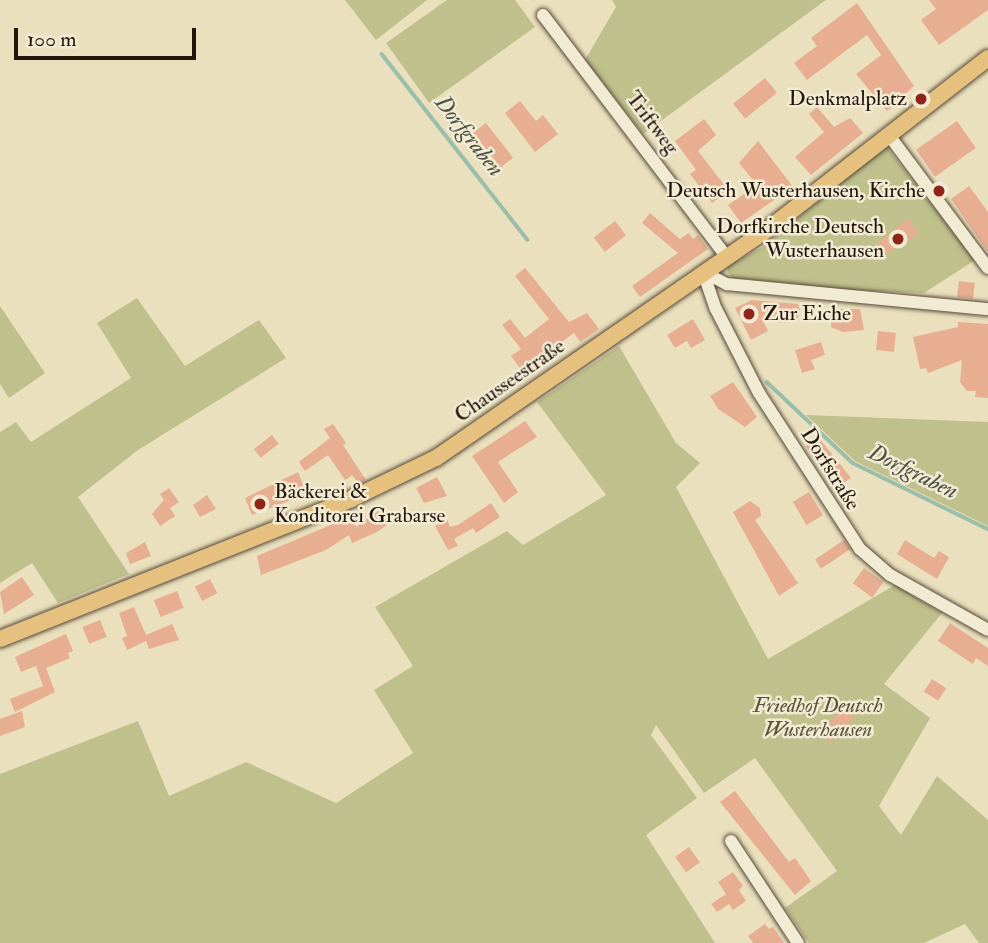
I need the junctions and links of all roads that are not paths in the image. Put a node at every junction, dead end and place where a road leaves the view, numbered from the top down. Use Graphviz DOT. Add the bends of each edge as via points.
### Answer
graph roads {
  1 [pos="543,15"];
  2 [pos="988,58"];
  3 [pos="888,134"];
  4 [pos="726,256"];
  5 [pos="988,268"];
  6 [pos="703,272"];
  7 [pos="988,309"];
  8 [pos="988,630"];
  9 [pos="0,639"];
  10 [pos="731,841"];
  11 [pos="798,943"];
  1 -- 4 [label="street, Triftweg"];
  2 -- 3 [label="main road, Chausseestraße"];
  3 -- 4 [label="main road, Chausseestraße" via="767,230"];
  3 -- 5 [label="street"];
  4 -- 6 [label="main road, Chausseestraße"];
  6 -- 7 [label="street" via="727,284"];
  6 -- 8 [label="street, Dorfstraße" via="716,309 759,393 860,549 890,575"];
  6 -- 9 [label="main road, Chausseestraße" via="416,468"];
  10 -- 11 [label="street"];
}
